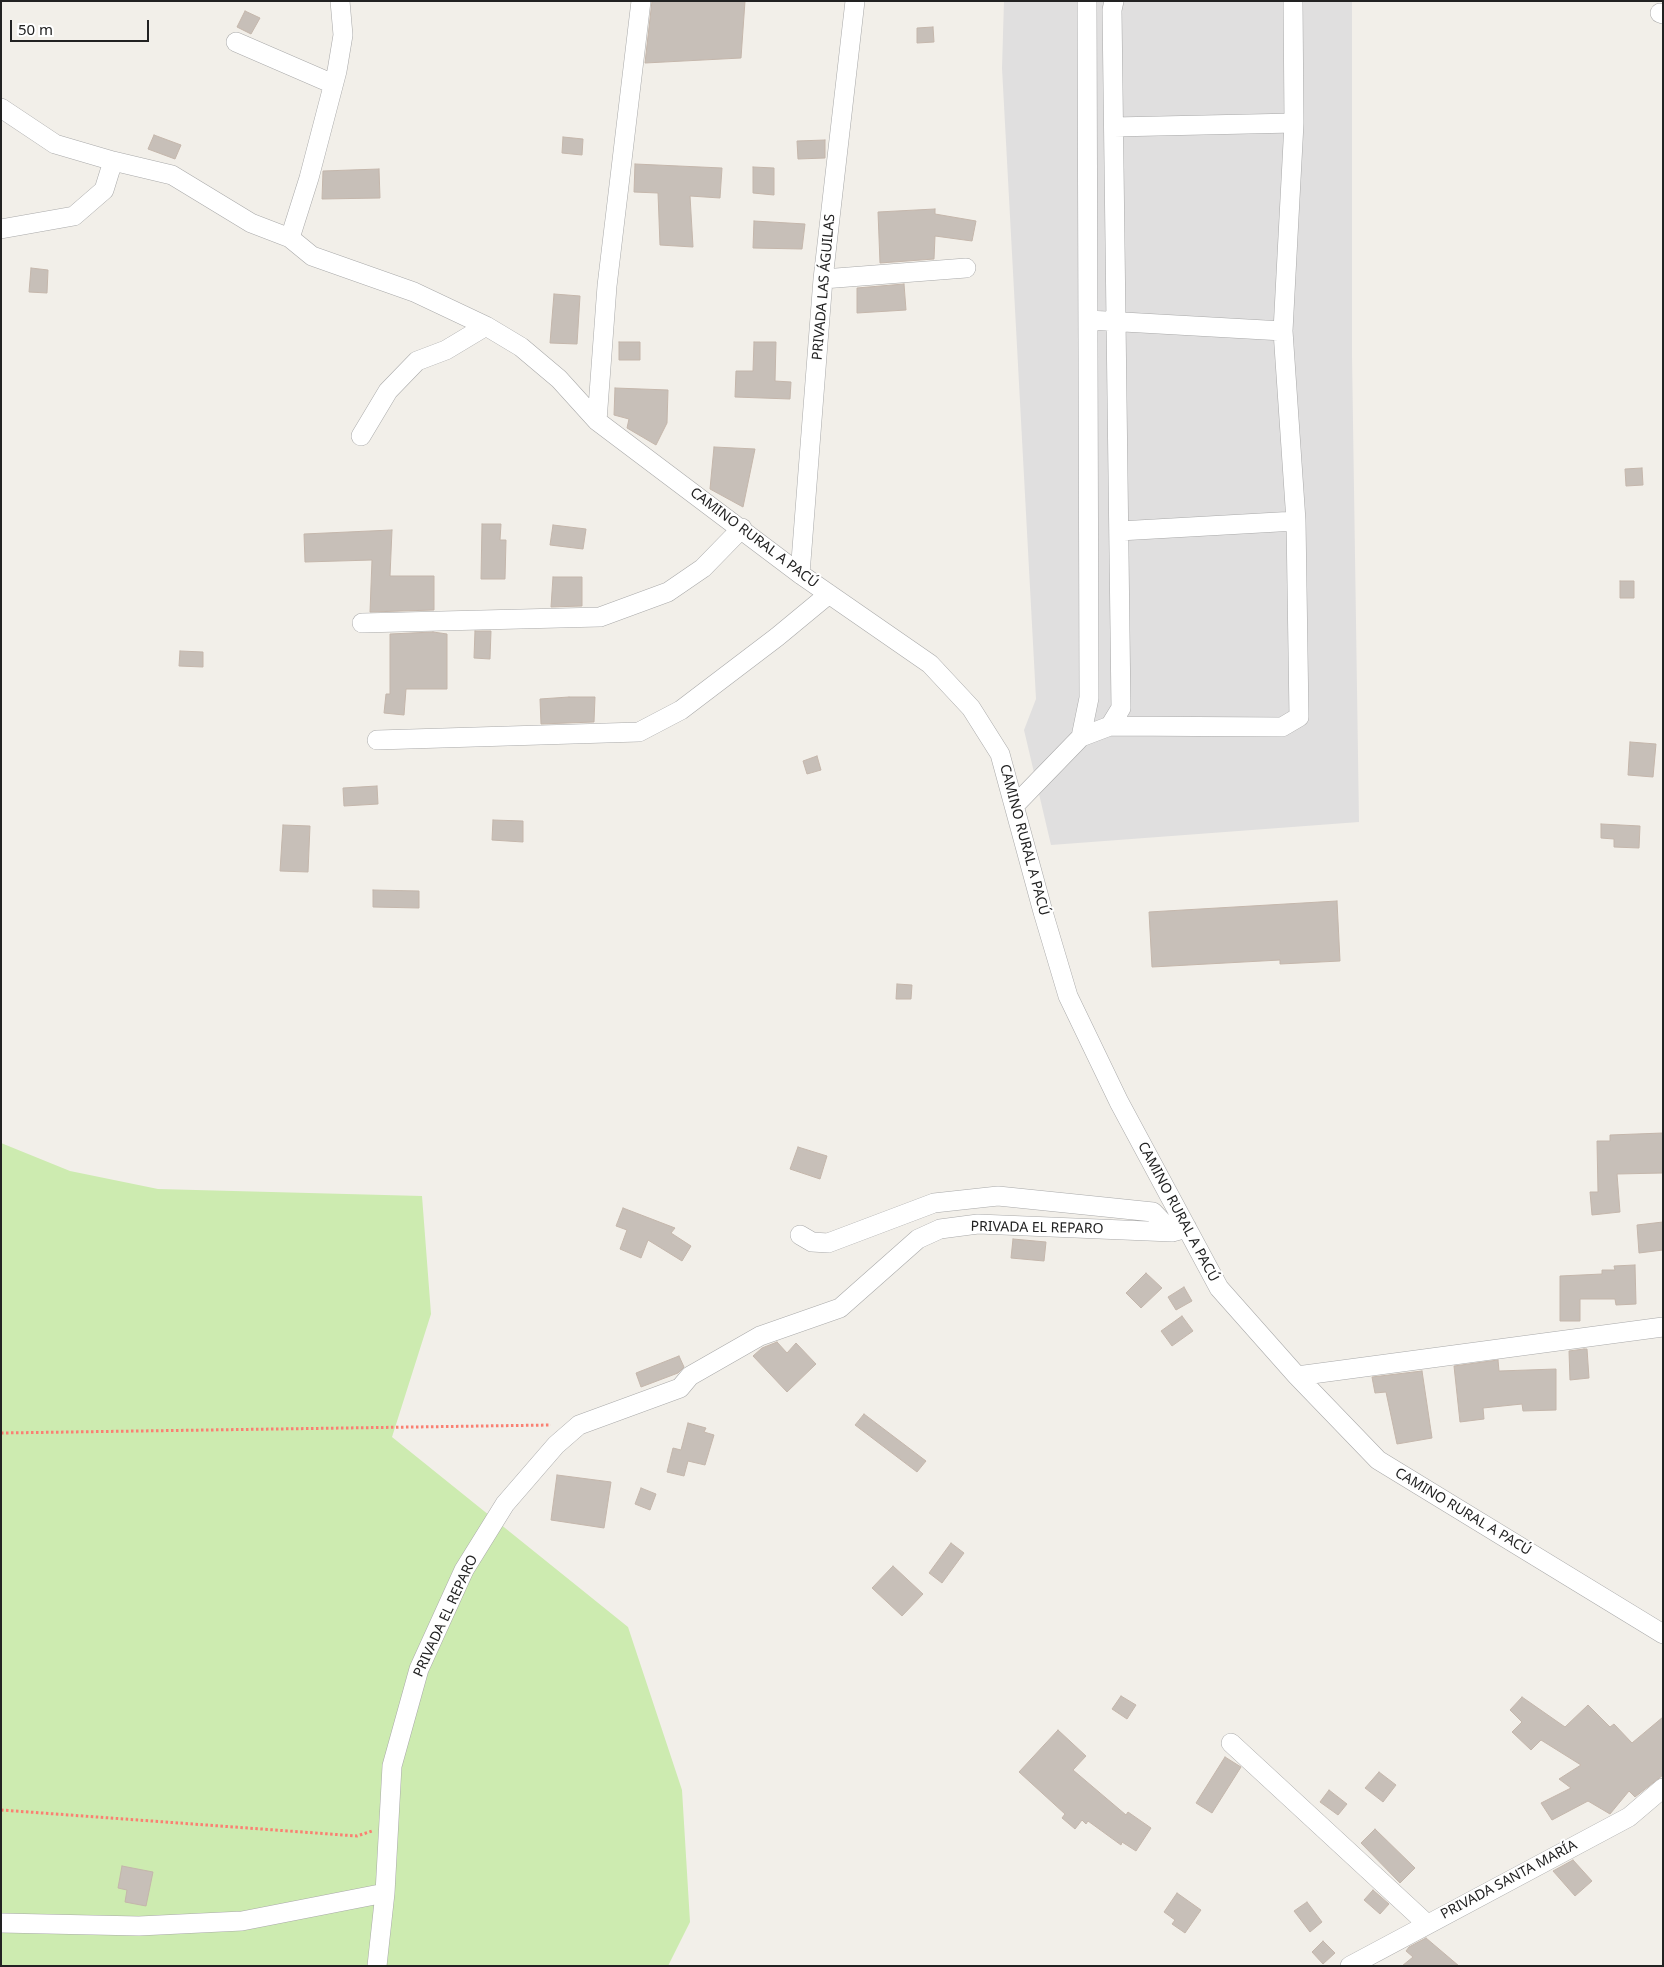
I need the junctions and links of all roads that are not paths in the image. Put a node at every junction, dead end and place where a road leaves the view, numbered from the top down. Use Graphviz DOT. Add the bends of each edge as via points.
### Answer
graph roads {
  1 [pos="333,1"];
  2 [pos="340,1"];
  3 [pos="641,1"];
  4 [pos="855,1"];
  5 [pos="1087,1"];
  6 [pos="1114,1"];
  7 [pos="1293,1"];
  8 [pos="343,34"];
  9 [pos="236,42"];
  10 [pos="333,84"];
  11 [pos="1,108"];
  12 [pos="1294,123"];
  13 [pos="1114,127"];
  14 [pos="113,161"];
  15 [pos="1,229"];
  16 [pos="290,238"];
  17 [pos="966,268"];
  18 [pos="823,279"];
  19 [pos="1088,320"];
  20 [pos="1116,321"];
  21 [pos="486,326"];
  22 [pos="1283,331"];
  23 [pos="597,421"];
  24 [pos="361,436"];
  25 [pos="1296,521"];
  26 [pos="742,528"];
  27 [pos="1119,530"];
  28 [pos="800,574"];
  29 [pos="829,594"];
  30 [pos="362,624"];
  31 [pos="1110,726"];
  32 [pos="1081,737"];
  33 [pos="377,740"];
  34 [pos="1015,806"];
  35 [pos="1180,1230"];
  36 [pos="800,1235"];
  37 [pos="1663,1327"];
  38 [pos="1297,1376"];
  39 [pos="1663,1634"];
  40 [pos="1231,1743"];
  41 [pos="1663,1788"];
  42 [pos="385,1893"];
  43 [pos="1,1923"];
  44 [pos="1427,1924"];
  45 [pos="377,1966"];
  46 [pos="1350,1966"];
  1 -- 8 [label="street"];
  2 -- 8 [label="street"];
  3 -- 23 [label="street" via="607,286"];
  4 -- 18 [label="street, PRIVADA LAS ÁGUILAS"];
  5 -- 19 [label="street"];
  6 -- 13 [label="street"];
  7 -- 12 [label="street"];
  8 -- 10 [label="street"];
  9 -- 10 [label="street"];
  10 -- 16 [label="street"];
  11 -- 14 [label="street, CAMINO RURAL A PACÚ" via="55,144"];
  12 -- 13 [label="street"];
  12 -- 22 [label="street"];
  13 -- 20 [label="street"];
  14 -- 15 [label="street" via="104,190 74,216"];
  14 -- 16 [label="street, CAMINO RURAL A PACÚ" via="172,175 251,223"];
  16 -- 21 [label="street, CAMINO RURAL A PACÚ" via="312,256 414,292"];
  17 -- 18 [label="street"];
  18 -- 28 [label="street, PRIVADA LAS ÁGUILAS"];
  19 -- 20 [label="street"];
  19 -- 32 [label="street" via="1089,698"];
  20 -- 22 [label="street"];
  20 -- 27 [label="street"];
  21 -- 23 [label="street, CAMINO RURAL A PACÚ" via="520,346 560,379"];
  21 -- 24 [label="street" via="446,350 416,362 388,391"];
  22 -- 25 [label="street"];
  23 -- 26 [label="street, CAMINO RURAL A PACÚ"];
  25 -- 27 [label="street"];
  25 -- 31 [label="street" via="1299,717 1282,727"];
  26 -- 28 [label="street, CAMINO RURAL A PACÚ"];
  26 -- 30 [label="street" via="703,568 668,592 600,618"];
  27 -- 31 [label="street" via="1121,708"];
  28 -- 29 [label="street, CAMINO RURAL A PACÚ"];
  29 -- 33 [label="street" via="681,710 639,732"];
  29 -- 34 [label="street, CAMINO RURAL A PACÚ" via="930,664 971,708 1000,754"];
  31 -- 32 [label="street"];
  32 -- 34 [label="street"];
  34 -- 35 [label="street, CAMINO RURAL A PACÚ" via="1068,996"];
  35 -- 36 [label="street" via="1153,1212 998,1196 934,1203 828,1243 812,1242"];
  35 -- 38 [label="street, CAMINO RURAL A PACÚ" via="1219,1288"];
  35 -- 42 [label="street, PRIVADA EL REPARO" via="978,1224 940,1229 918,1238 840,1308 760,1336 690,1376 680,1388 579,1425 556,1445 505,1504 464,1570 418,1669 392,1766"];
  37 -- 38 [label="street"];
  38 -- 39 [label="street, CAMINO RURAL A PACÚ" via="1378,1460"];
  40 -- 44 [label="street"];
  41 -- 44 [label="street, PRIVADA SANTA MARÍA" via="1629,1817"];
  42 -- 43 [label="street" via="242,1921 139,1926"];
  42 -- 45 [label="street, PRIVADA EL REPARO"];
  44 -- 46 [label="street, PRIVADA SANTA MARÍA"];
}
